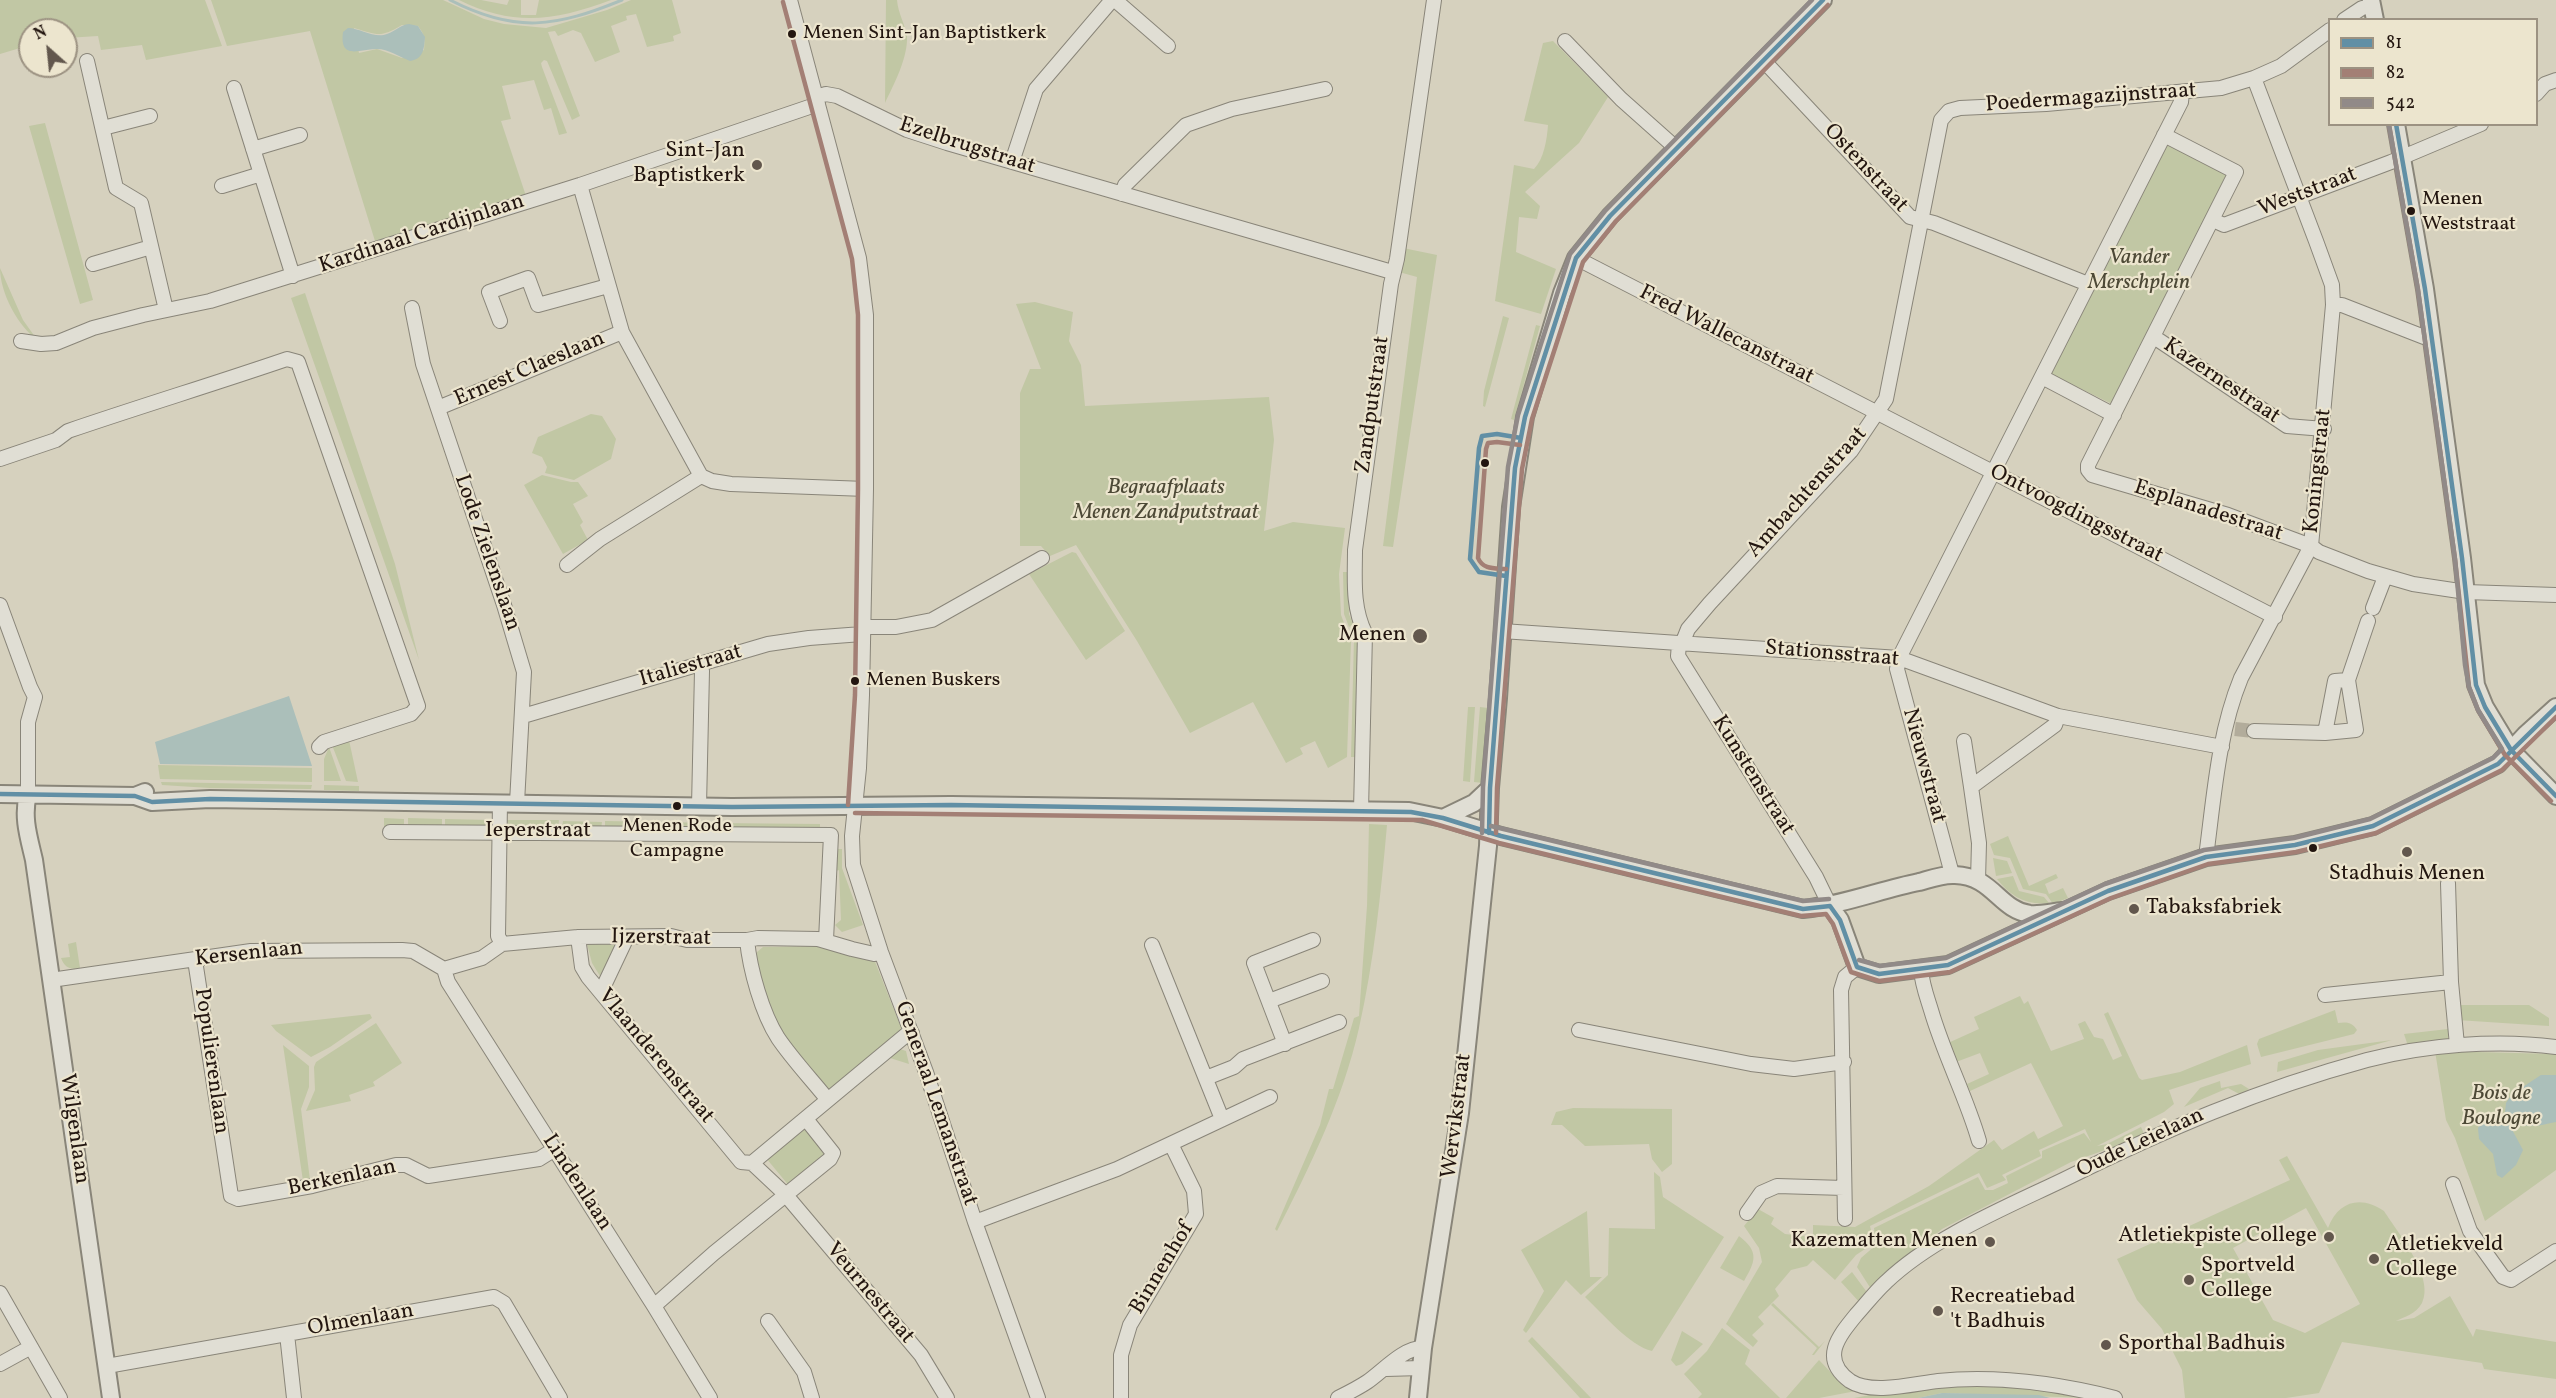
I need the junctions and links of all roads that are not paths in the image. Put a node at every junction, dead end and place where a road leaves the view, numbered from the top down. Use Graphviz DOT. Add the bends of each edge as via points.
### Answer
graph roads {
  1 [pos="790,0"];
  2 [pos="1113,0"];
  3 [pos="1434,0"];
  4 [pos="1823,0"];
  5 [pos="2373,8"];
  6 [pos="2347,18"];
  7 [pos="2328,31"];
  8 [pos="1565,41"];
  9 [pos="1168,46"];
  10 [pos="1763,60"];
  11 [pos="87,62"];
  12 [pos="2254,78"];
  13 [pos="2556,80"];
  14 [pos="234,88"];
  15 [pos="1325,89"];
  16 [pos="2538,92"];
  17 [pos="2182,93"];
  18 [pos="817,100"];
  19 [pos="150,116"];
  20 [pos="2396,126"];
  21 [pos="2476,126"];
  22 [pos="103,128"];
  23 [pos="300,135"];
  24 [pos="2164,135"];
  25 [pos="1676,148"];
  26 [pos="254,149"];
  27 [pos="2402,156"];
  28 [pos="1012,162"];
  29 [pos="261,174"];
  30 [pos="580,185"];
  31 [pos="222,186"];
  32 [pos="1122,194"];
  33 [pos="2298,196"];
  34 [pos="1922,219"];
  35 [pos="2213,220"];
  36 [pos="151,247"];
  37 [pos="1576,258"];
  38 [pos="93,264"];
  39 [pos="1392,272"];
  40 [pos="293,276"];
  41 [pos="2088,284"];
  42 [pos="608,286"];
  43 [pos="2333,305"];
  44 [pos="412,308"];
  45 [pos="166,310"];
  46 [pos="500,321"];
  47 [pos="622,332"];
  48 [pos="2431,336"];
  49 [pos="2154,338"];
  50 [pos="21,341"];
  51 [pos="2042,377"];
  52 [pos="438,408"];
  53 [pos="1876,414"];
  54 [pos="2114,415"];
  55 [pos="2324,429"];
  56 [pos="0,459"];
  57 [pos="1993,473"];
  58 [pos="701,476"];
  59 [pos="866,489"];
  60 [pos="2311,546"];
  61 [pos="1042,558"];
  62 [pos="567,565"];
  63 [pos="2385,577"];
  64 [pos="2466,592"];
  65 [pos="2556,595"];
  66 [pos="0,605"];
  67 [pos="2275,617"];
  68 [pos="862,630"];
  69 [pos="1502,631"];
  70 [pos="1680,644"];
  71 [pos="1899,658"];
  72 [pos="700,664"];
  73 [pos="2348,680"];
  74 [pos="2556,707"];
  75 [pos="523,716"];
  76 [pos="2058,716"];
  77 [pos="2254,731"];
  78 [pos="2325,733"];
  79 [pos="1964,741"];
  80 [pos="319,747"];
  81 [pos="2222,747"];
  82 [pos="2511,750"];
  83 [pos="1971,787"];
  84 [pos="1490,788"];
  85 [pos="27,789"];
  86 [pos="0,794"];
  87 [pos="2556,796"];
  88 [pos="500,803"];
  89 [pos="518,803"];
  90 [pos="699,806"];
  91 [pos="855,806"];
  92 [pos="1361,811"];
  93 [pos="1443,818"];
  94 [pos="498,831"];
  95 [pos="390,832"];
  96 [pos="1489,833"];
  97 [pos="2206,857"];
  98 [pos="1952,874"];
  99 [pos="1978,880"];
  100 [pos="2447,885"];
  101 [pos="2007,904"];
  102 [pos="1830,906"];
  103 [pos="2062,911"];
  104 [pos="578,937"];
  105 [pos="627,937"];
  106 [pos="2008,938"];
  107 [pos="747,940"];
  108 [pos="826,940"];
  109 [pos="1312,940"];
  110 [pos="502,944"];
  111 [pos="1152,945"];
  112 [pos="881,952"];
  113 [pos="195,960"];
  114 [pos="1857,967"];
  115 [pos="444,969"];
  116 [pos="1921,970"];
  117 [pos="51,980"];
  118 [pos="1322,981"];
  119 [pos="2451,982"];
  120 [pos="601,992"];
  121 [pos="2325,995"];
  122 [pos="1269,1001"];
  123 [pos="1340,1022"];
  124 [pos="1579,1030"];
  125 [pos="912,1033"];
  126 [pos="1285,1044"];
  127 [pos="2457,1045"];
  128 [pos="2556,1047"];
  129 [pos="1844,1062"];
  130 [pos="1206,1078"];
  131 [pos="1270,1097"];
  132 [pos="828,1100"];
  133 [pos="806,1119"];
  134 [pos="1222,1119"];
  135 [pos="1979,1141"];
  136 [pos="1172,1144"];
  137 [pos="555,1149"];
  138 [pos="224,1161"];
  139 [pos="752,1163"];
  140 [pos="2453,1184"];
  141 [pos="1844,1188"];
  142 [pos="785,1194"];
  143 [pos="1747,1213"];
  144 [pos="1845,1219"];
  145 [pos="975,1222"];
  146 [pos="2556,1251"];
  147 [pos="0,1293"];
  148 [pos="654,1306"];
  149 [pos="768,1321"];
  150 [pos="286,1334"];
  151 [pos="31,1347"];
  152 [pos="1423,1348"];
  153 [pos="0,1364"];
  154 [pos="107,1366"];
  155 [pos="1421,1368"];
  156 [pos="1386,1369"];
  157 [pos="60,1398"];
  158 [pos="111,1398"];
  159 [pos="294,1398"];
  160 [pos="560,1398"];
  161 [pos="710,1398"];
  162 [pos="812,1398"];
  163 [pos="947,1398"];
  164 [pos="1038,1398"];
  165 [pos="1121,1398"];
  166 [pos="1338,1398"];
  167 [pos="1418,1398"];
  168 [pos="2115,1398"];
  1 -- 18 [label="street, Generaal Lemanstraat"];
  2 -- 9 [label="street"];
  2 -- 28 [label="street" via="1036,89"];
  3 -- 39 [label="street, Zandputstraat" via="1397,260"];
  4 -- 10 [label="street, Wervikstraat"];
  5 -- 6 [label="street" via="2362,8"];
  7 -- 12 [label="street, Poedermagazijnstraat" via="2281,66"];
  8 -- 25 [label="street"];
  10 -- 25 [label="street, Wervikstraat"];
  10 -- 34 [label="street, Ostenstraat" via="1910,217"];
  11 -- 22 [label="street"];
  12 -- 17 [label="street, Poedermagazijnstraat" via="2221,88"];
  12 -- 33 [label="street, Koningstraat"];
  13 -- 16 [label="street"];
  14 -- 26 [label="street"];
  15 -- 32 [label="street" via="1186,124 1125,185"];
  17 -- 24 [label="street"];
  17 -- 34 [label="street, Poedermagazijnstraat" via="1949,111 1941,120"];
  18 -- 28 [label="street, Ezelbrugstraat" via="826,94 837,96 907,130"];
  18 -- 30 [label="street, Kardinaal Cardijnlaan"];
  18 -- 59 [label="street, Generaal Lemanstraat" via="859,258 864,291"];
  19 -- 22 [label="street"];
  20 -- 27 [label="street"];
  21 -- 27 [label="street, Weststraat"];
  22 -- 36 [label="street" via="116,188 141,203"];
  23 -- 26 [label="street"];
  24 -- 35 [label="street" via="2236,172"];
  24 -- 41 [label="street"];
  25 -- 37 [label="street, Wervikstraat" via="1610,216"];
  26 -- 29 [label="street"];
  27 -- 33 [label="street, Weststraat"];
  27 -- 48 [label="street"];
  28 -- 32 [label="street, Ezelbrugstraat"];
  29 -- 31 [label="street"];
  29 -- 40 [label="street"];
  30 -- 40 [label="street, Kardinaal Cardijnlaan"];
  30 -- 42 [label="street"];
  32 -- 39 [label="street, Ezelbrugstraat"];
  33 -- 35 [label="street, Weststraat" via="2224,225"];
  33 -- 43 [label="street, Koningstraat" via="2331,285"];
  34 -- 41 [label="street, Ostenstraat"];
  34 -- 53 [label="street, Ambachtenstraat" via="1886,399"];
  35 -- 49 [label="street"];
  36 -- 38 [label="street"];
  36 -- 45 [label="street"];
  37 -- 53 [label="street, Fred Wallecanstraat"];
  37 -- 69 [label="street, Wervikstraat" via="1553,322 1521,438 1511,507"];
  39 -- 92 [label="street, Zandputstraat" via="1355,550 1357,616 1365,633"];
  40 -- 45 [label="street, Kardinaal Cardijnlaan"];
  41 -- 51 [label="street"];
  42 -- 46 [label="street" via="538,305 528,278 489,292"];
  42 -- 47 [label="street"];
  43 -- 48 [label="street" via="2424,337"];
  43 -- 55 [label="street, Koningstraat"];
  44 -- 52 [label="street, Lode Zielenslaan" via="423,364"];
  45 -- 50 [label="street, Kardinaal Cardijnlaan" via="93,328 56,343"];
  47 -- 52 [label="street, Ernest Claeslaan"];
  47 -- 58 [label="street"];
  48 -- 64 [label="street"];
  49 -- 54 [label="street"];
  49 -- 55 [label="street, Kazernestraat" via="2287,426"];
  51 -- 54 [label="street"];
  51 -- 57 [label="street"];
  52 -- 75 [label="street, Lode Zielenslaan" via="518,647 524,672"];
  53 -- 57 [label="street, Ontvoogdingsstraat"];
  53 -- 70 [label="street, Ambachtenstraat" via="1851,451 1710,603"];
  54 -- 60 [label="street, Esplanadestraat" via="2088,465 2092,475 2236,517"];
  55 -- 60 [label="street, Koningstraat"];
  56 -- 80 [label="street" via="183,392 287,359 298,362 418,706 411,714 324,742"];
  57 -- 67 [label="street, Ontvoogdingsstraat"];
  57 -- 71 [label="street"];
  58 -- 59 [label="street" via="731,484"];
  58 -- 62 [label="street" via="600,539"];
  59 -- 68 [label="street, Generaal Lemanstraat"];
  60 -- 63 [label="street, Esplanadestraat"];
  60 -- 67 [label="street, Koningstraat"];
  61 -- 68 [label="street, Italiestraat" via="932,620"];
  63 -- 64 [label="street, Esplanadestraat"];
  63 -- 73 [label="street"];
  64 -- 65 [label="street, Esplanadestraat"];
  64 -- 82 [label="street" via="2476,685"];
  66 -- 85 [label="street" via="36,697 27,722"];
  67 -- 81 [label="street, Koningstraat" via="2241,678"];
  68 -- 72 [label="street, Italiestraat" via="768,644"];
  68 -- 91 [label="street, Generaal Lemanstraat" via="860,757"];
  69 -- 70 [label="street, Stationsstraat"];
  69 -- 84 [label="street, Wervikstraat"];
  70 -- 71 [label="street, Stationsstraat"];
  70 -- 102 [label="street, Kunstenstraat" via="1678,656 1816,877"];
  71 -- 76 [label="street, Stationsstraat"];
  71 -- 98 [label="street, Nieuwstraat" via="1897,669"];
  72 -- 75 [label="street, Italiestraat"];
  72 -- 90 [label="street"];
  73 -- 78 [label="street" via="2335,681"];
  73 -- 78 [label="street" via="2356,730"];
  74 -- 82 [label="street, Ieperstraat"];
  75 -- 89 [label="street, Lode Zielenslaan"];
  76 -- 81 [label="street, Stationsstraat"];
  76 -- 83 [label="street" via="2055,725"];
  77 -- 78 [label="street"];
  79 -- 83 [label="street"];
  81 -- 97 [label="street, Koningstraat"];
  82 -- 87 [label="street"];
  82 -- 97 [label="street, Ieperstraat" via="2498,764 2373,826 2295,845"];
  83 -- 99 [label="street" via="1980,851"];
  84 -- 93 [label="street" via="1474,803"];
  84 -- 96 [label="street, Wervikstraat"];
  85 -- 86 [label="street, Ieperstraat"];
  85 -- 88 [label="street, Ieperstraat" via="135,796 152,802 210,799"];
  85 -- 117 [label="street, Wilgenlaan" via="34,813 34,860"];
  88 -- 89 [label="street, Ieperstraat"];
  88 -- 94 [label="street"];
  89 -- 90 [label="street, Ieperstraat"];
  90 -- 91 [label="street, Ieperstraat"];
  91 -- 92 [label="street, Ieperstraat"];
  91 -- 112 [label="street, Generaal Lemanstraat" via="853,865"];
  92 -- 93 [label="street, Ieperstraat" via="1411,812"];
  93 -- 96 [label="street, Ieperstraat"];
  94 -- 95 [label="street, Ieperstraat"];
  94 -- 108 [label="street, Ieperstraat" via="831,835"];
  94 -- 110 [label="street" via="498,936"];
  96 -- 102 [label="street, Ieperstraat" via="1803,909"];
  96 -- 152 [label="street, Wervikstraat" via="1460,1113"];
  97 -- 103 [label="street, Ieperstraat"];
  98 -- 99 [label="street, Ieperstraat"];
  98 -- 102 [label="street, Ieperstraat"];
  99 -- 101 [label="street, Ieperstraat"];
  100 -- 119 [label="street"];
  101 -- 103 [label="street, Ieperstraat" via="2030,914"];
  101 -- 106 [label="street" via="2015,924"];
  102 -- 114 [label="street" via="1840,920"];
  103 -- 106 [label="street, Ieperstraat"];
  104 -- 105 [label="street, Ijzerstraat"];
  104 -- 110 [label="street, Ijzerstraat"];
  104 -- 120 [label="street, Vlaanderenstraat" via="582,967"];
  105 -- 107 [label="street, Ijzerstraat"];
  105 -- 120 [label="street"];
  106 -- 116 [label="street, Ieperstraat" via="1948,965"];
  107 -- 108 [label="street, Ijzerstraat"];
  107 -- 132 [label="street" via="766,1014 778,1037"];
  108 -- 112 [label="street, Ijzerstraat" via="874,954"];
  109 -- 122 [label="street" via="1254,963"];
  110 -- 115 [label="street, Ijzerstraat" via="482,958"];
  111 -- 130 [label="street"];
  112 -- 125 [label="street, Generaal Lemanstraat"];
  113 -- 115 [label="street, Kersenlaan" via="280,949 402,950 413,951"];
  113 -- 117 [label="street, Kersenlaan"];
  113 -- 138 [label="street, Populierenlaan"];
  114 -- 116 [label="street, Ieperstraat" via="1879,974"];
  114 -- 129 [label="street" via="1845,977 1841,990"];
  115 -- 137 [label="street, Lindenlaan" via="448,982"];
  116 -- 135 [label="street" via="1938,1036 1971,1111"];
  117 -- 154 [label="street, Wilgenlaan"];
  118 -- 122 [label="street"];
  119 -- 121 [label="street"];
  119 -- 127 [label="street"];
  120 -- 139 [label="street, Vlaanderenstraat" via="741,1162"];
  122 -- 126 [label="street"];
  123 -- 126 [label="street"];
  124 -- 129 [label="street" via="1751,1064 1794,1069"];
  125 -- 132 [label="street"];
  125 -- 145 [label="street, Generaal Lemanstraat"];
  126 -- 130 [label="street"];
  127 -- 128 [label="street, Oude Leielaan"];
  127 -- 168 [label="street, Oude Leielaan" via="2433,1046 2368,1060 2217,1109 2079,1172 1949,1238 1913,1261 1886,1282 1836,1341 1833,1352 1835,1363 1851,1381 1867,1389 2003,1378"];
  129 -- 141 [label="street"];
  130 -- 134 [label="street"];
  131 -- 134 [label="street"];
  132 -- 133 [label="street"];
  133 -- 139 [label="street"];
  133 -- 142 [label="street" via="833,1153"];
  134 -- 136 [label="street"];
  136 -- 145 [label="street" via="1117,1170"];
  136 -- 165 [label="street, Binnenhof" via="1194,1191 1196,1214 1130,1325 1121,1355"];
  137 -- 138 [label="street, Berkenlaan" via="539,1158 428,1176 406,1165 396,1166 238,1199 231,1196"];
  137 -- 148 [label="street, Lindenlaan"];
  139 -- 142 [label="street, Vlaanderenstraat"];
  140 -- 146 [label="street" via="2470,1231 2503,1277 2511,1280"];
  141 -- 143 [label="street" via="1777,1186 1761,1193"];
  141 -- 144 [label="street"];
  142 -- 148 [label="street"];
  142 -- 163 [label="street, Veurnestraat" via="921,1355"];
  145 -- 164 [label="street, Generaal Lemanstraat"];
  147 -- 151 [label="street"];
  148 -- 161 [label="street, Lindenlaan"];
  149 -- 162 [label="street" via="804,1372"];
  150 -- 154 [label="street, Olmenlaan"];
  150 -- 159 [label="street"];
  150 -- 160 [label="street, Olmenlaan" via="494,1297 504,1303"];
  151 -- 153 [label="street"];
  151 -- 157 [label="street"];
  152 -- 155 [label="street, Wervikstraat"];
  152 -- 156 [label="street" via="1415,1347 1402,1354"];
  154 -- 158 [label="street, Wilgenlaan"];
  155 -- 156 [label="street"];
  155 -- 167 [label="street, Wervikstraat"];
  156 -- 166 [label="street"];
}
